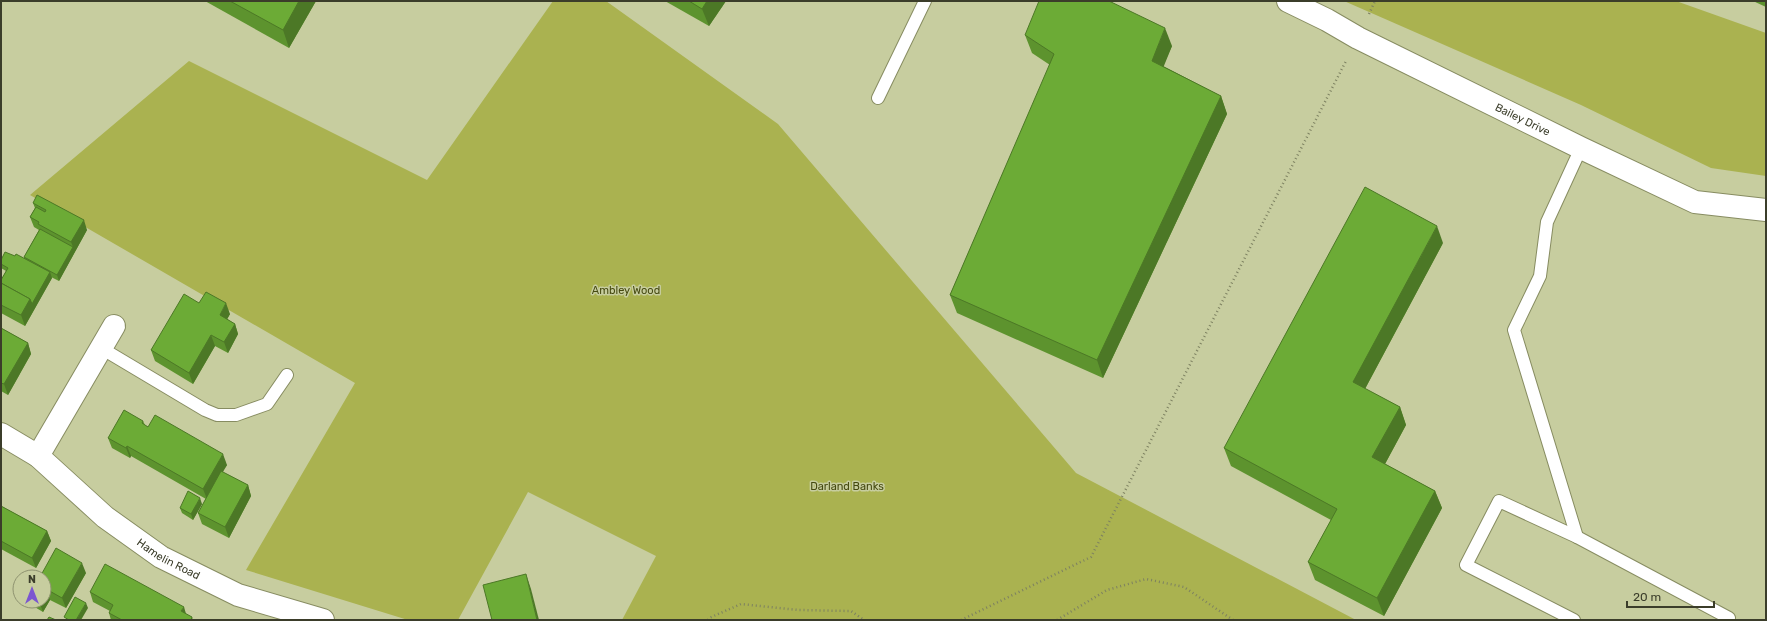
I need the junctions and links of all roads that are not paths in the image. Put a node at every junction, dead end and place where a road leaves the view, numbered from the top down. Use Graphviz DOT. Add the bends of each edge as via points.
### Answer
graph roads {
  1 [pos="925,1"];
  2 [pos="1288,1"];
  3 [pos="878,98"];
  4 [pos="1581,148"];
  5 [pos="1766,210"];
  6 [pos="114,326"];
  7 [pos="101,348"];
  8 [pos="287,375"];
  9 [pos="1,434"];
  10 [pos="38,456"];
  11 [pos="1577,537"];
  12 [pos="323,620"];
  13 [pos="1574,620"];
  14 [pos="1728,620"];
  1 -- 3 [label="lane"];
  2 -- 4 [label="street, Bailey Drive"];
  4 -- 5 [label="street, Bailey Drive" via="1695,202"];
  4 -- 11 [label="lane" via="1547,222 1540,276 1514,330"];
  6 -- 7 [label="street"];
  7 -- 8 [label="lane" via="217,415 236,415 267,404"];
  7 -- 10 [label="street"];
  9 -- 10 [label="street, Hamelin Road"];
  10 -- 12 [label="street, Hamelin Road" via="105,517 161,557 238,595"];
  11 -- 13 [label="lane" via="1499,501 1466,565"];
  11 -- 14 [label="lane" via="1729,618"];
}
